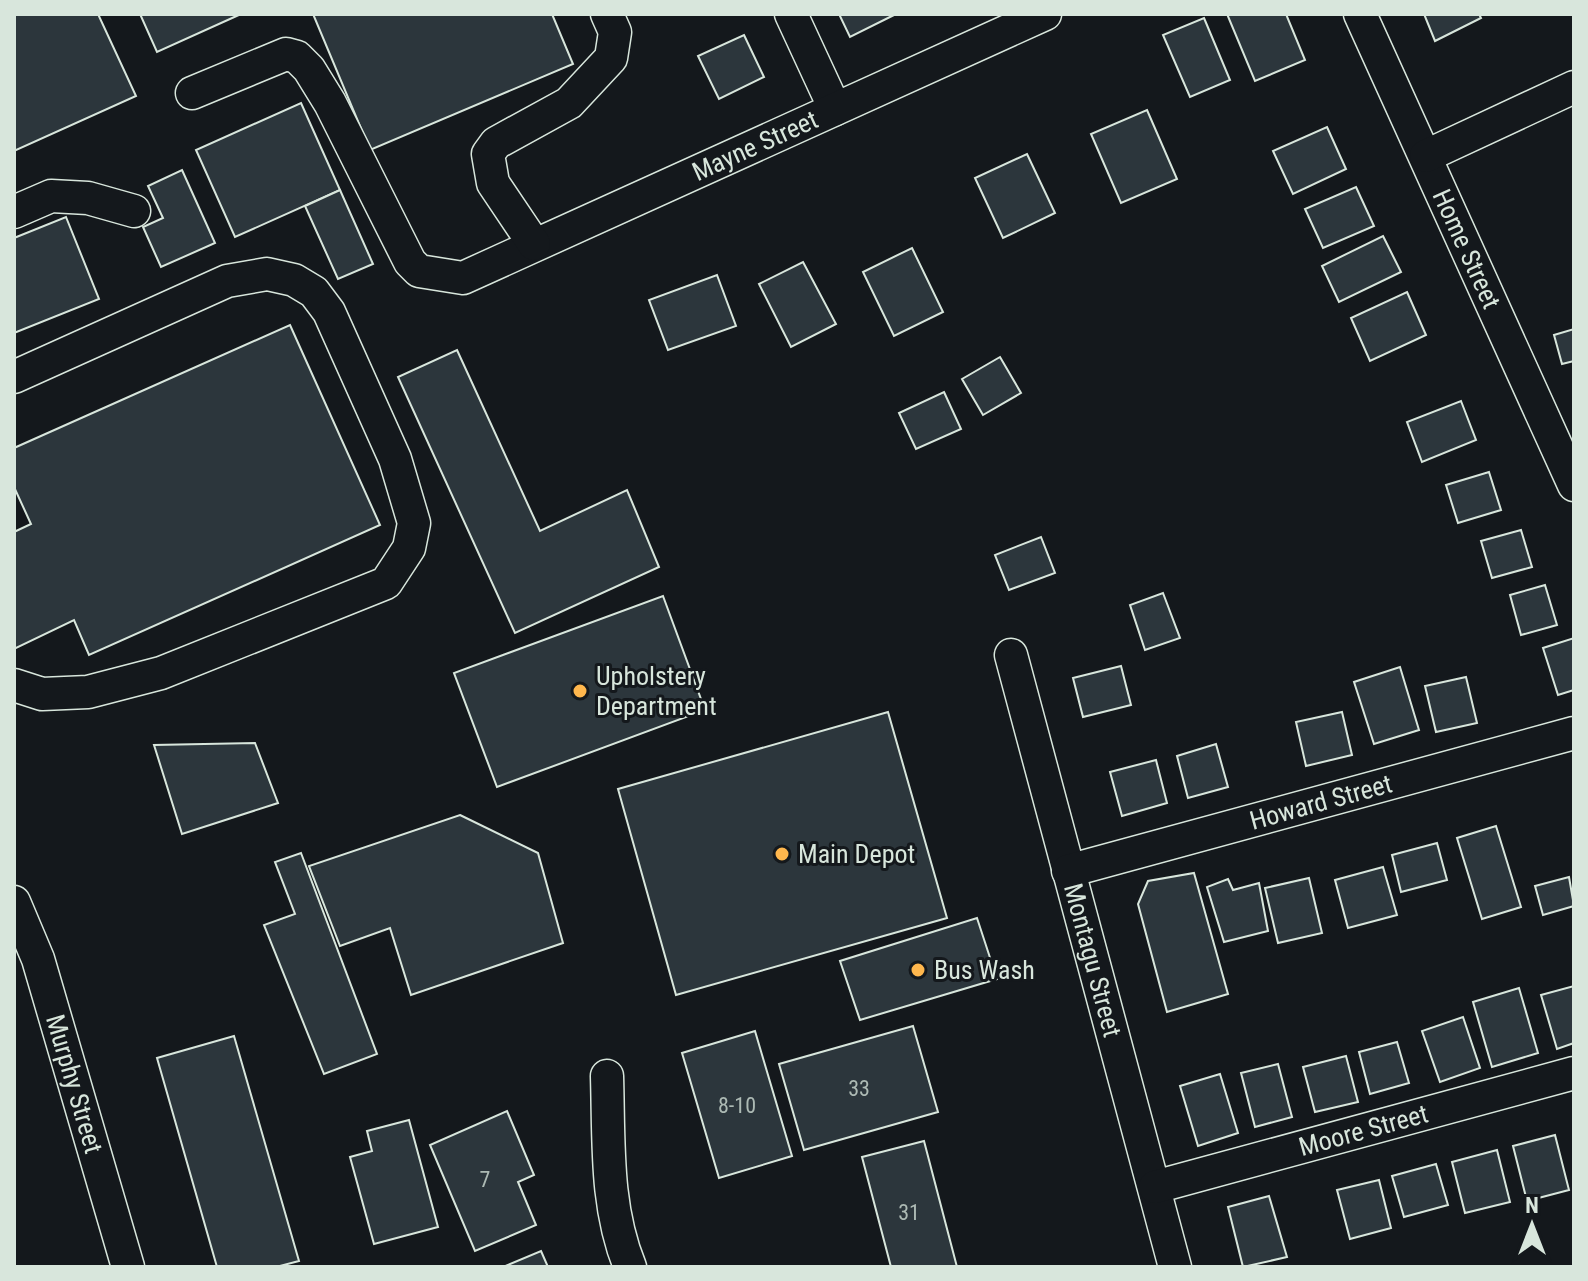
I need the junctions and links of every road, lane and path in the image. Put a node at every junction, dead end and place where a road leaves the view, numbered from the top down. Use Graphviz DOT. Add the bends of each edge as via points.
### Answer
graph roads {
  1 [pos="607,14"];
  2 [pos="791,14"];
  3 [pos="1045,14"];
  4 [pos="1360,14"];
  5 [pos="1574,87"];
  6 [pos="192,93"];
  7 [pos="835,109"];
  8 [pos="1426,156"];
  9 [pos="134,211"];
  10 [pos="14,212"];
  11 [pos="534,244"];
  12 [pos="14,377"];
  13 [pos="1574,485"];
  14 [pos="1011,655"];
  15 [pos="14,685"];
  16 [pos="1574,733"];
  17 [pos="1068,871"];
  18 [pos="18,917"];
  19 [pos="1574,1073"];
  20 [pos="607,1076"];
  21 [pos="1155,1187"];
  22 [pos="128,1267"];
  23 [pos="630,1267"];
  24 [pos="1175,1267"];
  1 -- 11 [label="street" via="615,32 611,58 569,103 496,143 488,154 493,183"];
  2 -- 7 [label="street"];
  3 -- 7 [label="street, Mayne Street"];
  4 -- 8 [label="street, Home Street"];
  5 -- 8 [label="street"];
  6 -- 11 [label="street, Mayne Street" via="286,54 297,57 330,103 419,271 463,278"];
  7 -- 11 [label="street, Mayne Street"];
  8 -- 13 [label="street, Home Street"];
  9 -- 10 [label="street" via="88,198 51,196"];
  12 -- 15 [label="street" via="227,281 267,274 294,280 314,292 329,312 395,459 414,523 409,548 386,583 161,673 88,692 42,694"];
  14 -- 17 [label="street, Montagu Street"];
  16 -- 17 [label="street, Howard Street"];
  17 -- 21 [label="street, Montagu Street"];
  18 -- 22 [label="street, Murphy Street" via="38,959"];
  19 -- 21 [label="street, Moore Street"];
  20 -- 23 [label="street" via="610,1198"];
  21 -- 24 [label="street, Montagu Street"];
}
